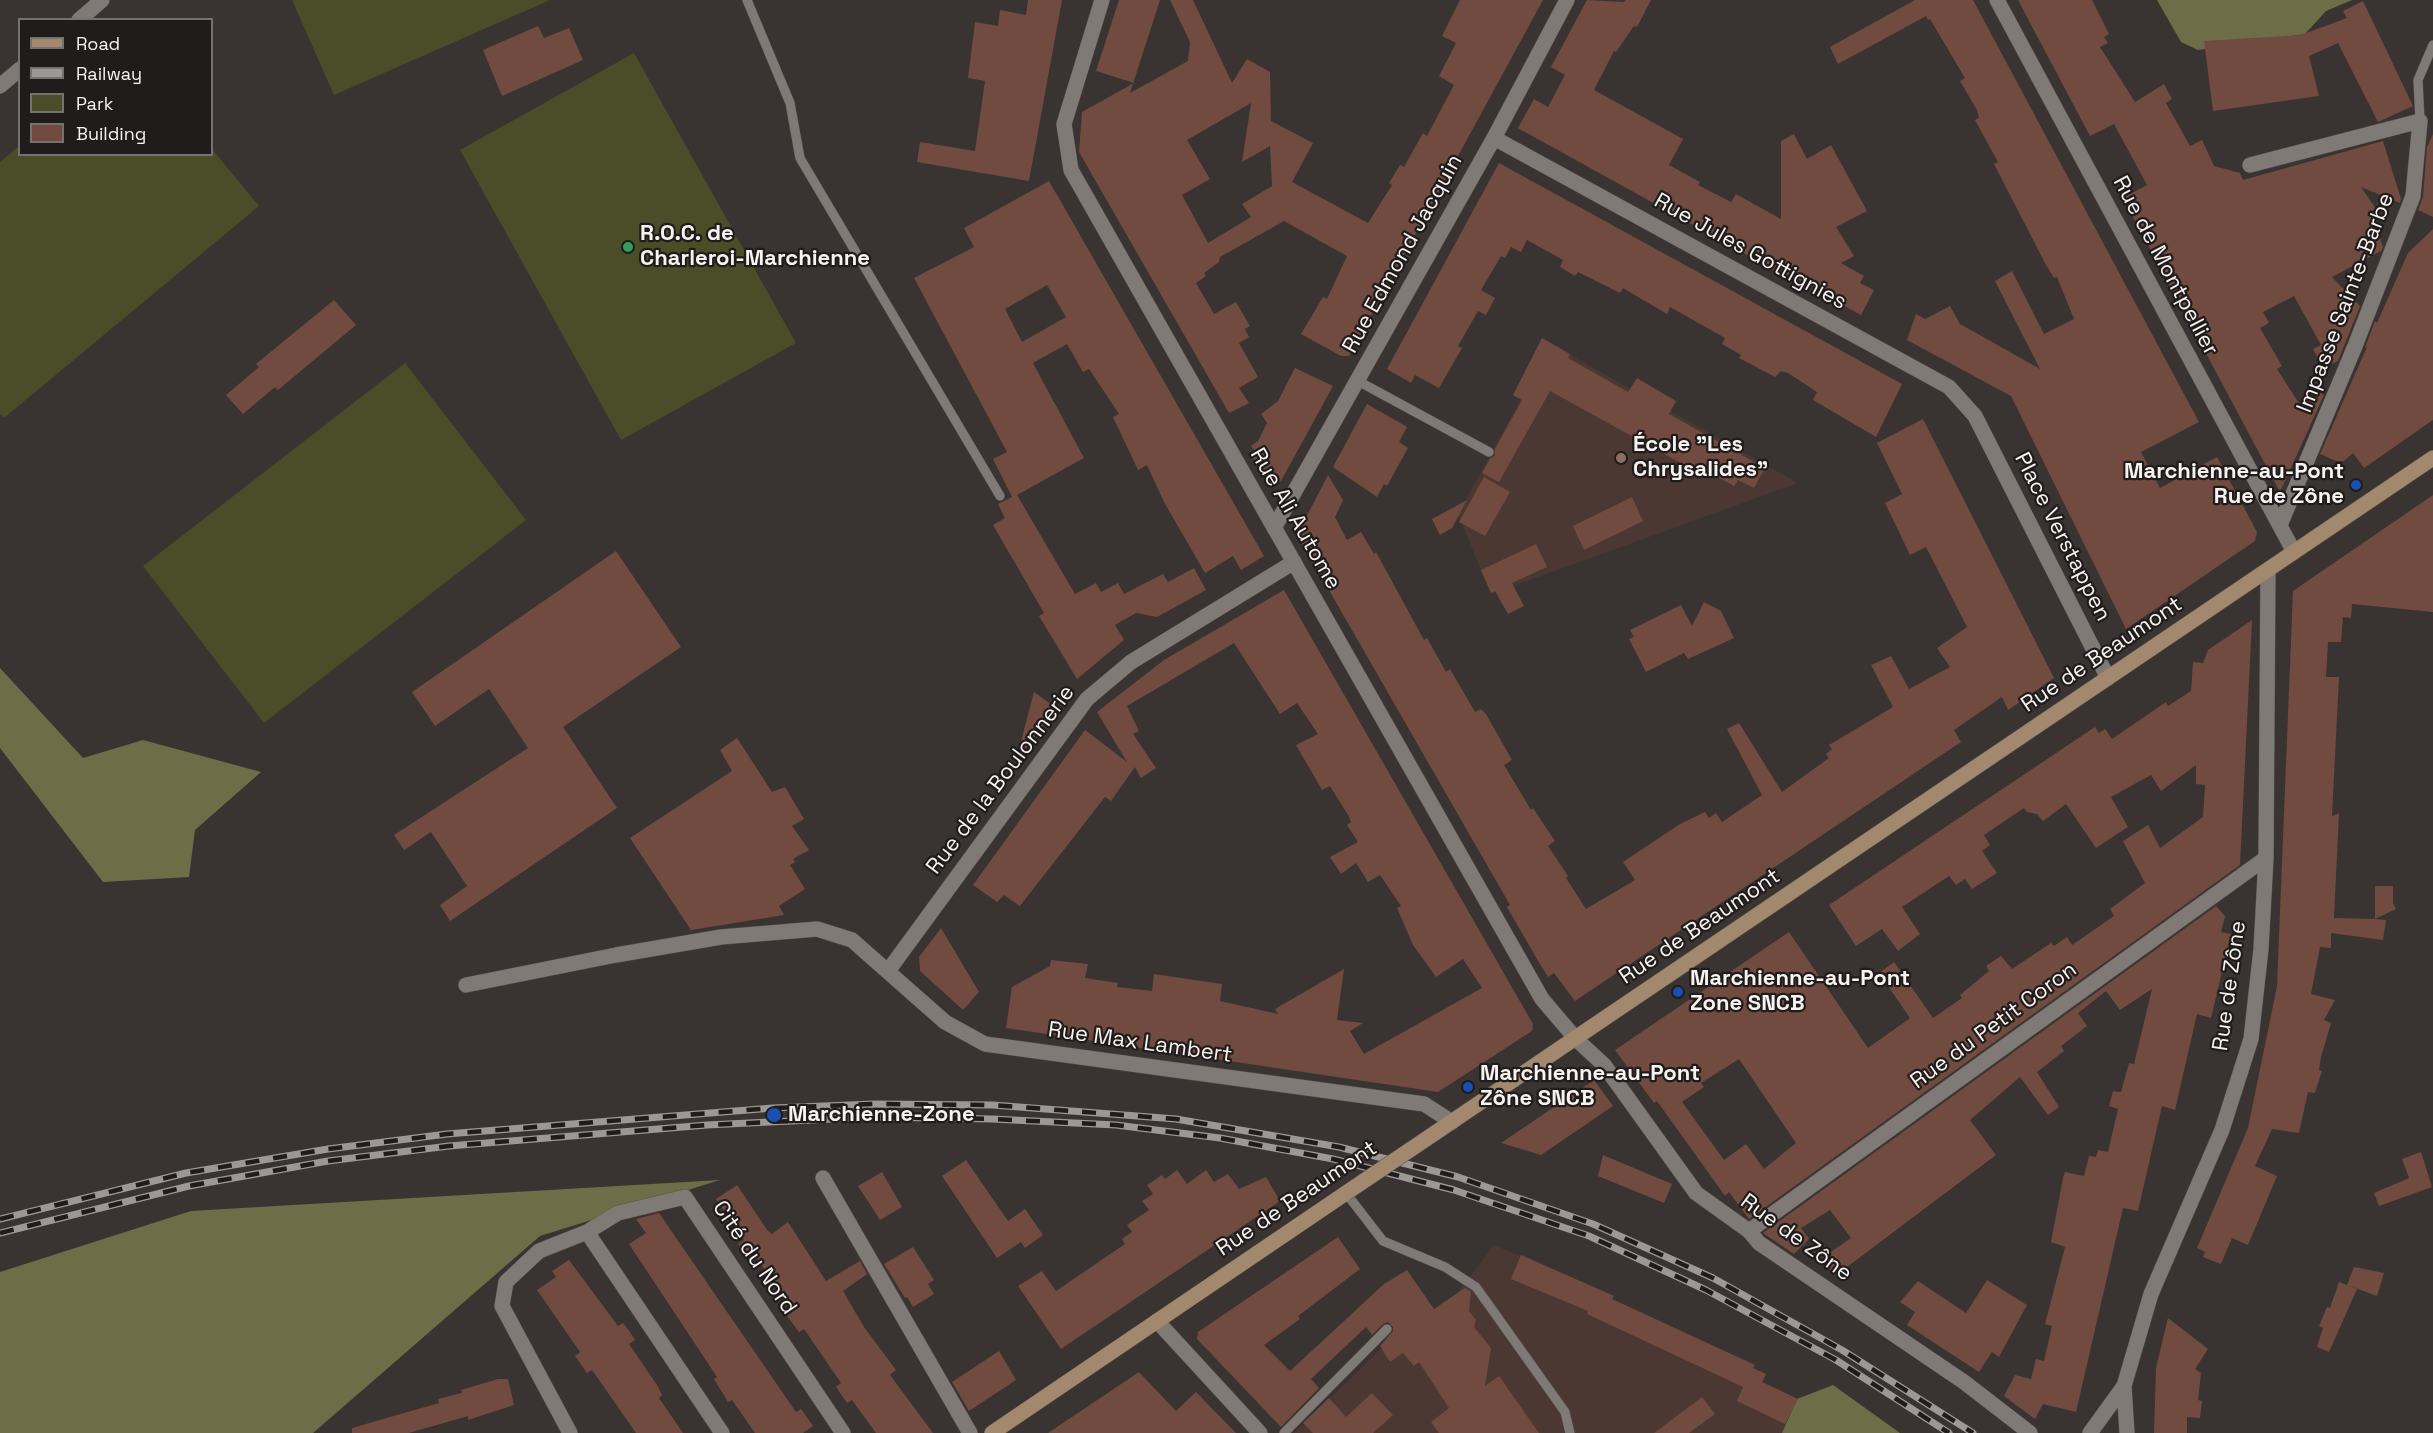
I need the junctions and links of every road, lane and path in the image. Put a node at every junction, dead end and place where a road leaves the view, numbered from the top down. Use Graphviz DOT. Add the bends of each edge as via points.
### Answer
graph roads {
  1 [pos="102,0"];
  2 [pos="747,0"];
  3 [pos="1102,0"];
  4 [pos="1567,0"];
  5 [pos="1997,0"];
  6 [pos="81,18"];
  7 [pos="2433,45"];
  8 [pos="18,71"];
  9 [pos="0,86"];
  10 [pos="2420,121"];
  11 [pos="1494,138"];
  12 [pos="2250,165"];
  13 [pos="1358,381"];
  14 [pos="1975,416"];
  15 [pos="1489,452"];
  16 [pos="2433,458"];
  17 [pos="1000,496"];
  18 [pos="2280,525"];
  19 [pos="1274,528"];
  20 [pos="2294,552"];
  21 [pos="1294,562"];
  22 [pos="2268,570"];
  23 [pos="2108,678"];
  24 [pos="2266,858"];
  25 [pos="888,971"];
  26 [pos="466,985"];
  27 [pos="1576,1039"];
  28 [pos="1452,1122"];
  29 [pos="823,1178"];
  30 [pos="1346,1193"];
  31 [pos="1749,1231"];
  32 [pos="586,1232"];
  33 [pos="1157,1321"];
  34 [pos="1387,1329"];
  35 [pos="2124,1386"];
  36 [pos="566,1432"];
  37 [pos="722,1433"];
  38 [pos="843,1433"];
  39 [pos="970,1433"];
  40 [pos="992,1433"];
  41 [pos="1260,1433"];
  42 [pos="1284,1433"];
  43 [pos="1570,1433"];
  44 [pos="2030,1433"];
  45 [pos="2090,1433"];
  46 [pos="2127,1433"];
  1 -- 6 [label="street"];
  2 -- 17 [label="lane" via="790,103 800,158"];
  3 -- 19 [label="street, Rue Ali Autome" via="1064,124 1071,170"];
  4 -- 11 [label="street, Rue Edmond Jacquin"];
  5 -- 18 [label="street, Rue de Montpellier"];
  7 -- 10 [label="lane" via="2418,80"];
  8 -- 9 [label="street"];
  10 -- 12 [label="street"];
  10 -- 18 [label="street, Impasse Sainte-Barbe" via="2413,196"];
  11 -- 13 [label="street, Rue Edmond Jacquin"];
  11 -- 14 [label="street, Rue Jules Gottignies" via="1949,387"];
  13 -- 15 [label="lane"];
  13 -- 19 [label="street, Rue Edmond Jacquin"];
  14 -- 23 [label="street, Place Verstappen"];
  16 -- 20 [label="main road, Rue de Beaumont"];
  18 -- 20 [label="street, Rue de Montpellier"];
  19 -- 21 [label="street, Rue Ali Autome"];
  20 -- 22 [label="main road, Rue de Beaumont"];
  21 -- 25 [label="street, Rue de la Boulonnerie" via="1131,662 1087,699"];
  21 -- 27 [label="street, Rue Ali Autome" via="1542,999"];
  22 -- 23 [label="main road, Rue de Beaumont"];
  22 -- 24 [label="street, Rue de Zône"];
  23 -- 27 [label="main road, Rue de Beaumont"];
  24 -- 31 [label="street, Rue du Petit Coron"];
  24 -- 35 [label="street, Rue de Zône" via="2261,949 2250,1039 2222,1130 2151,1294"];
  25 -- 26 [label="street, Rue Max Lambert" via="852,940 817,929 721,938"];
  25 -- 28 [label="street, Rue Max Lambert" via="945,1022 985,1044 1424,1104"];
  27 -- 28 [label="main road, Rue de Beaumont"];
  27 -- 31 [label="street, Rue de Zône" via="1604,1065 1696,1193"];
  28 -- 30 [label="main road, Rue de Beaumont, bridge"];
  29 -- 39 [label="street"];
  30 -- 33 [label="main road, Rue de Beaumont"];
  30 -- 43 [label="lane" via="1383,1241 1445,1267 1476,1287 1565,1412"];
  31 -- 44 [label="street, Rue de Zône" via="1759,1243 1964,1382"];
  32 -- 36 [label="street, Cité du Nord" via="539,1251 506,1282 502,1306"];
  32 -- 37 [label="street"];
  32 -- 38 [label="street, Cité du Nord" via="618,1213 685,1197"];
  33 -- 40 [label="main road, Rue de Beaumont"];
  33 -- 41 [label="street"];
  34 -- 42 [label="lane"];
  35 -- 45 [label="street, Rue de Zône"];
  35 -- 46 [label="street, Rue de Zône"];
}
